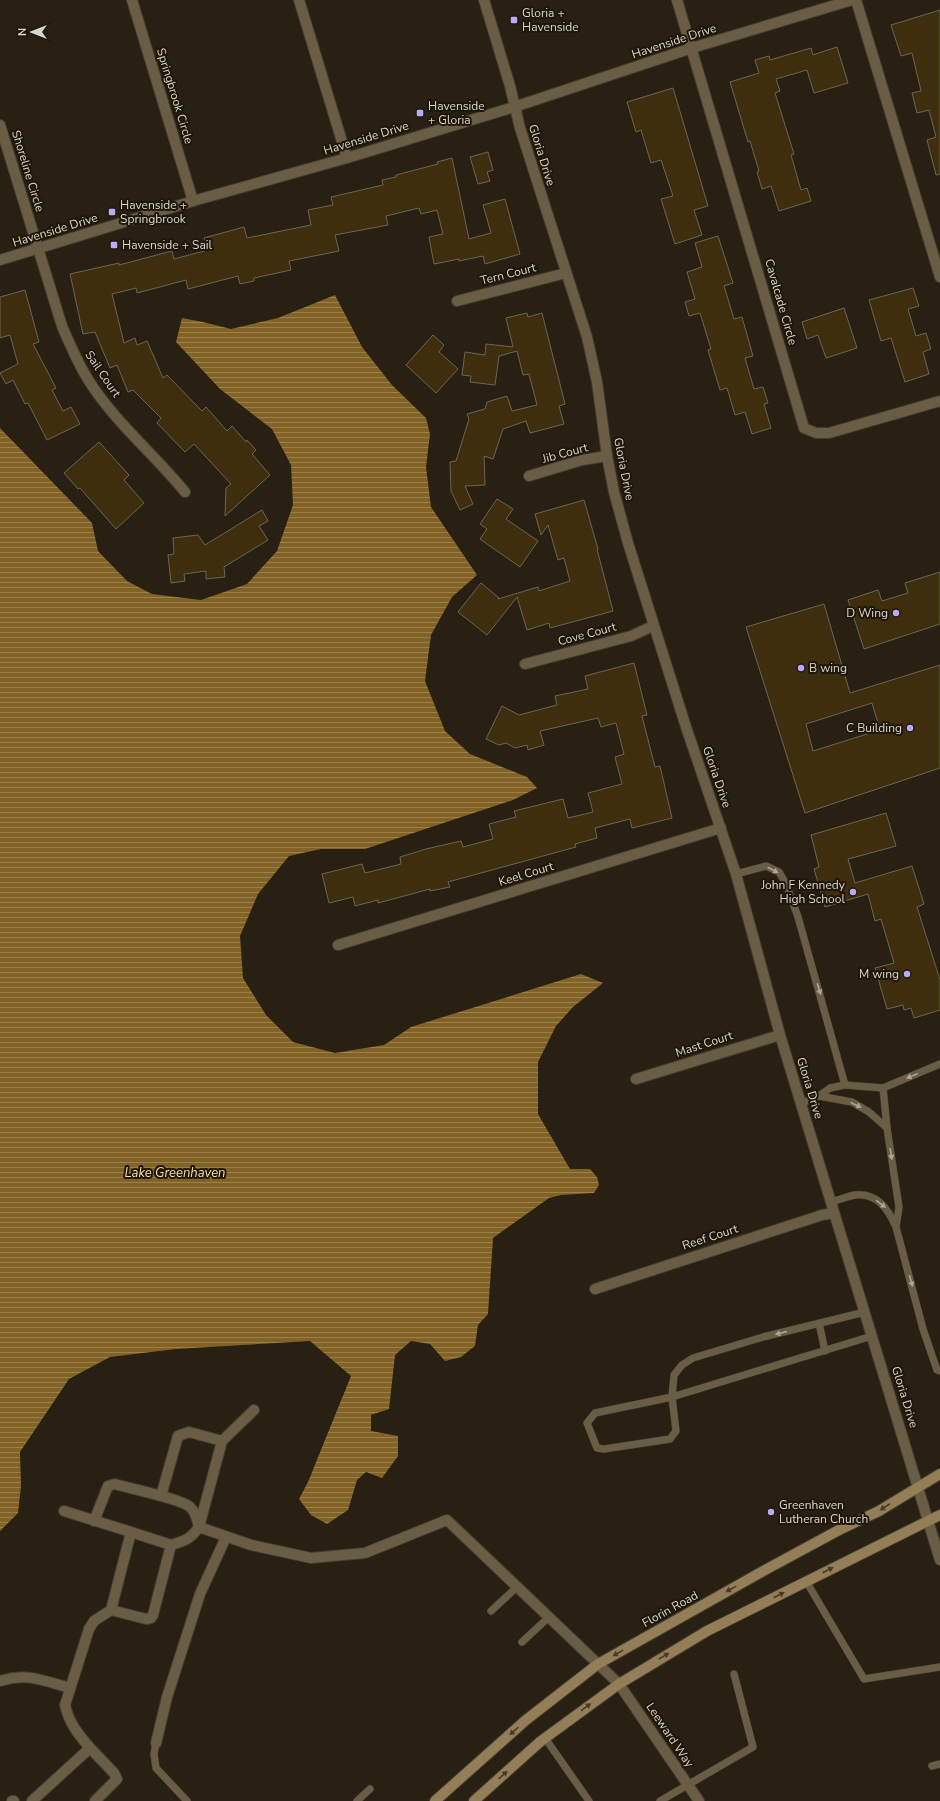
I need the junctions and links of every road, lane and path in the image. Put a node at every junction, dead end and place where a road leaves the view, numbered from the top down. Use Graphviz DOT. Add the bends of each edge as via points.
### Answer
graph roads {
  1 [pos="132,0"];
  2 [pos="299,0"];
  3 [pos="484,0"];
  4 [pos="677,0"];
  5 [pos="852,0"];
  6 [pos="856,0"];
  7 [pos="692,48"];
  8 [pos="514,107"];
  9 [pos="0,125"];
  10 [pos="347,158"];
  11 [pos="193,201"];
  12 [pos="38,248"];
  13 [pos="0,260"];
  14 [pos="566,273"];
  15 [pos="940,277"];
  16 [pos="457,300"];
  17 [pos="940,401"];
  18 [pos="607,456"];
  19 [pos="529,476"];
  20 [pos="185,492"];
  21 [pos="654,626"];
  22 [pos="525,664"];
  23 [pos="721,828"];
  24 [pos="736,874"];
  25 [pos="338,945"];
  26 [pos="780,1035"];
  27 [pos="940,1064"];
  28 [pos="636,1079"];
  29 [pos="845,1085"];
  30 [pos="883,1088"];
  31 [pos="819,1096"];
  32 [pos="802,1103"];
  33 [pos="887,1128"];
  34 [pos="831,1202"];
  35 [pos="834,1213"];
  36 [pos="896,1227"];
  37 [pos="595,1289"];
  38 [pos="865,1312"];
  39 [pos="819,1323"];
  40 [pos="872,1336"];
  41 [pos="825,1350"];
  42 [pos="940,1371"];
  43 [pos="672,1397"];
  44 [pos="254,1410"];
  45 [pos="222,1441"];
  46 [pos="940,1474"];
  47 [pos="919,1488"];
  48 [pos="161,1496"];
  49 [pos="64,1512"];
  50 [pos="940,1514"];
  51 [pos="94,1521"];
  52 [pos="928,1522"];
  53 [pos="199,1527"];
  54 [pos="131,1532"];
  55 [pos="226,1537"];
  56 [pos="171,1544"];
  57 [pos="940,1560"];
  58 [pos="806,1581"];
  59 [pos="517,1588"];
  60 [pos="111,1610"];
  61 [pos="491,1610"];
  62 [pos="549,1617"];
  63 [pos="522,1642"];
  64 [pos="598,1664"];
  65 [pos="940,1667"];
  66 [pos="734,1674"];
  67 [pos="0,1681"];
  68 [pos="619,1684"];
  69 [pos="70,1688"];
  70 [pos="545,1738"];
  71 [pos="156,1743"];
  72 [pos="90,1748"];
  73 [pos="940,1764"];
  74 [pos="932,1766"];
  75 [pos="688,1785"];
  76 [pos="370,1789"];
  77 [pos="32,1801"];
  78 [pos="95,1801"];
  79 [pos="187,1801"];
  80 [pos="357,1801"];
  81 [pos="435,1801"];
  82 [pos="474,1801"];
  83 [pos="589,1801"];
  84 [pos="660,1801"];
  85 [pos="699,1801"];
  1 -- 11 [label="street, Springbrook Circle"];
  2 -- 10 [label="street"];
  3 -- 8 [label="street, Gloria Drive"];
  4 -- 7 [label="street"];
  5 -- 7 [label="street, Havenside Drive"];
  6 -- 15 [label="street"];
  7 -- 8 [label="street, Havenside Drive"];
  7 -- 17 [label="street, Cavalcade Circle" via="804,428 829,433"];
  8 -- 10 [label="street, Havenside Drive"];
  8 -- 14 [label="street, Gloria Drive"];
  9 -- 12 [label="street, Shoreline Circle"];
  10 -- 11 [label="street, Havenside Drive"];
  11 -- 12 [label="street, Havenside Drive"];
  12 -- 13 [label="street, Havenside Drive"];
  12 -- 20 [label="street, Sail Court" via="62,326 89,381 105,403"];
  14 -- 16 [label="street, Tern Court"];
  14 -- 18 [label="street, Gloria Drive" via="587,337 597,382"];
  18 -- 19 [label="street, Jib Court" via="582,460"];
  18 -- 21 [label="street, Gloria Drive" via="616,499"];
  21 -- 22 [label="street, Cove Court" via="631,636"];
  21 -- 23 [label="street, Gloria Drive"];
  23 -- 24 [label="street, Gloria Drive"];
  23 -- 25 [label="street, Keel Court"];
  24 -- 26 [label="street, Gloria Drive"];
  24 -- 29 [label="lane, one-way" via="766,866 779,872 786,884 798,917"];
  26 -- 28 [label="street, Mast Court"];
  26 -- 32 [label="street, Gloria Drive"];
  27 -- 30 [label="lane, one-way"];
  29 -- 30 [label="lane"];
  29 -- 31 [label="lane" via="830,1088"];
  30 -- 33 [label="lane"];
  31 -- 32 [label="lane"];
  31 -- 33 [label="lane, one-way" via="852,1102 869,1112"];
  32 -- 34 [label="street, Gloria Drive"];
  33 -- 36 [label="lane, one-way" via="899,1207"];
  34 -- 35 [label="street, Gloria Drive"];
  34 -- 36 [label="lane, one-way" via="855,1195 871,1196 888,1209"];
  35 -- 37 [label="street, Reef Court"];
  35 -- 38 [label="street, Gloria Drive"];
  36 -- 42 [label="lane, one-way" via="923,1329 937,1370"];
  38 -- 39 [label="lane"];
  38 -- 40 [label="street, Gloria Drive"];
  39 -- 41 [label="lane"];
  39 -- 43 [label="lane, one-way" via="693,1358 682,1365 674,1375"];
  40 -- 41 [label="lane"];
  40 -- 47 [label="street, Gloria Drive"];
  41 -- 43 [label="lane"];
  43 -- 43 [label="lane" via="595,1413 587,1423 597,1448 670,1439 676,1430"];
  44 -- 45 [label="street"];
  45 -- 48 [label="street" via="189,1432 178,1436"];
  45 -- 53 [label="street"];
  46 -- 47 [label="main road, Florin Road"];
  47 -- 52 [label="street, Gloria Drive"];
  47 -- 64 [label="main road, Florin Road, one-way" via="879,1512 778,1563"];
  48 -- 51 [label="street" via="115,1484 108,1486"];
  48 -- 53 [label="street" via="190,1506"];
  49 -- 51 [label="street"];
  50 -- 52 [label="main road"];
  51 -- 54 [label="street"];
  52 -- 57 [label="street, Gloria Drive"];
  58 -- 52 [label="main road, one-way"];
  53 -- 55 [label="street"];
  53 -- 56 [label="street" via="187,1541"];
  54 -- 56 [label="street"];
  54 -- 60 [label="street"];
  55 -- 59 [label="street, Leeward Way" via="311,1558 365,1553 447,1520"];
  55 -- 71 [label="street" via="200,1594"];
  56 -- 60 [label="street" via="151,1618"];
  58 -- 65 [label="lane" via="864,1679"];
  68 -- 58 [label="main road, one-way" via="707,1631"];
  59 -- 61 [label="lane"];
  59 -- 62 [label="street, Leeward Way"];
  60 -- 69 [label="street" via="94,1621 89,1629"];
  62 -- 63 [label="lane"];
  62 -- 64 [label="street, Leeward Way"];
  64 -- 68 [label="street, Leeward Way"];
  64 -- 81 [label="main road, Florin Road, one-way" via="526,1720"];
  66 -- 75 [label="lane" via="753,1747"];
  67 -- 69 [label="street" via="14,1676 32,1677"];
  70 -- 68 [label="main road, one-way"];
  68 -- 75 [label="street, Leeward Way"];
  69 -- 72 [label="street" via="65,1705 68,1717"];
  82 -- 70 [label="main road, one-way"];
  70 -- 83 [label="lane"];
  71 -- 79 [label="lane" via="156,1768"];
  72 -- 77 [label="street"];
  72 -- 78 [label="street" via="114,1773 116,1779"];
  73 -- 74 [label="lane"];
  75 -- 84 [label="lane"];
  75 -- 85 [label="street, Leeward Way"];
  76 -- 80 [label="lane"];
}
